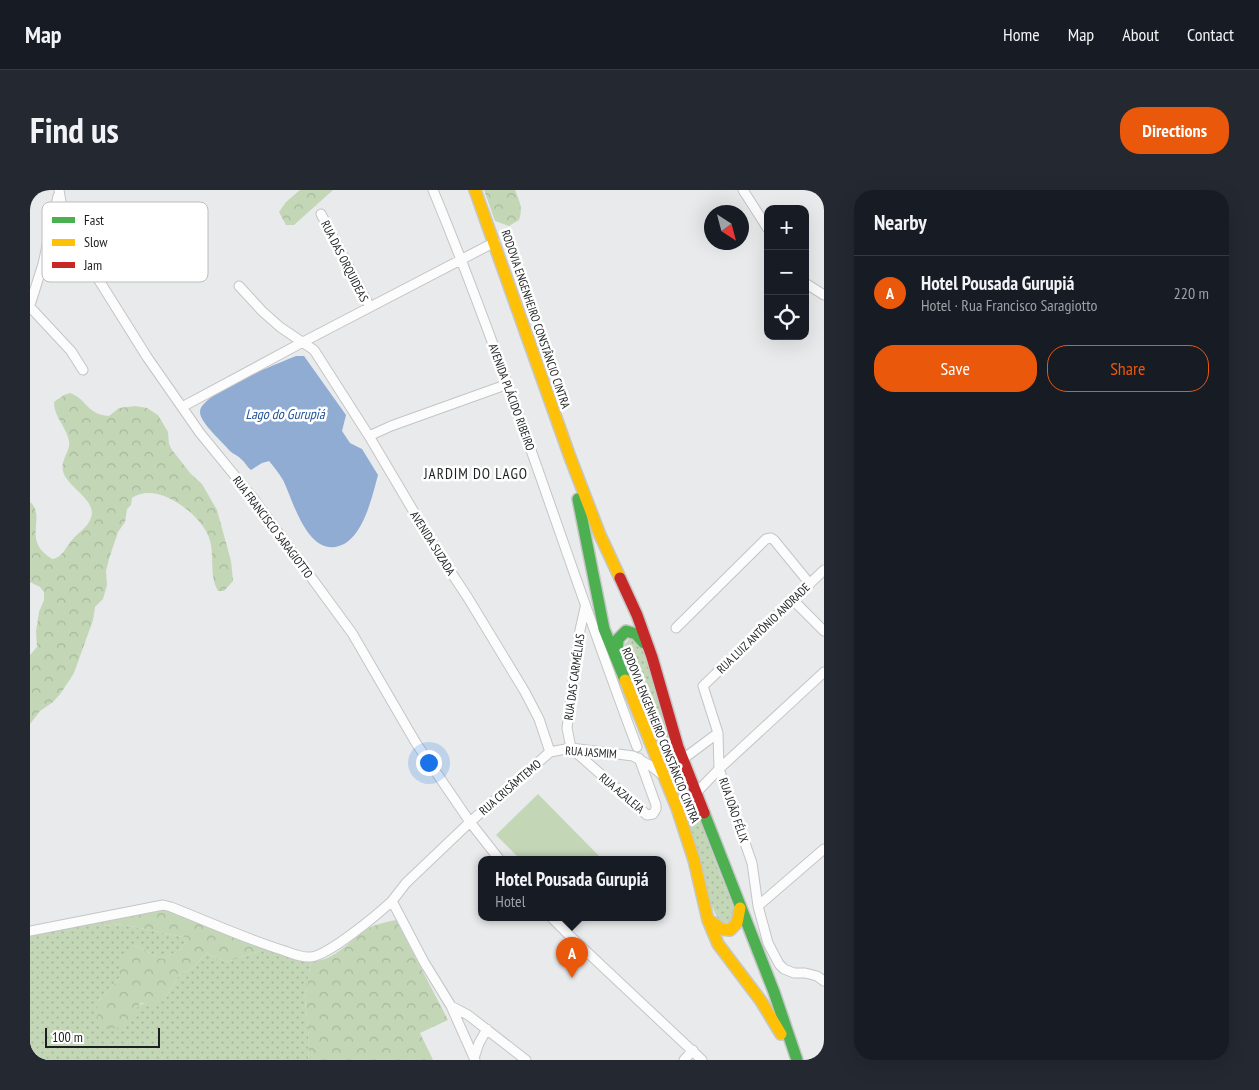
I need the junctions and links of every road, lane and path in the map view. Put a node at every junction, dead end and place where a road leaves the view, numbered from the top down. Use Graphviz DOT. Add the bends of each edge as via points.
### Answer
graph roads {
  1 [pos="433,190"];
  2 [pos="475,190"];
  3 [pos="743,190"];
  4 [pos="321,214"];
  5 [pos="764,222"];
  6 [pos="495,242"];
  7 [pos="462,260"];
  8 [pos="42,267"];
  9 [pos="100,282"];
  10 [pos="239,286"];
  11 [pos="809,286"];
  12 [pos="824,295"];
  13 [pos="30,306"];
  14 [pos="370,307"];
  15 [pos="303,342"];
  16 [pos="82,370"];
  17 [pos="508,384"];
  18 [pos="182,407"];
  19 [pos="369,436"];
  20 [pos="570,457"];
  21 [pos="824,570"];
  22 [pos="810,584"];
  23 [pos="793,600"];
  24 [pos="586,606"];
  25 [pos="676,628"];
  26 [pos="824,631"];
  27 [pos="652,657"];
  28 [pos="616,662"];
  29 [pos="824,672"];
  30 [pos="703,686"];
  31 [pos="640,718"];
  32 [pos="718,733"];
  33 [pos="571,748"];
  34 [pos="550,752"];
  35 [pos="636,754"];
  36 [pos="683,759"];
  37 [pos="719,768"];
  38 [pos="666,778"];
  39 [pos="697,792"];
  40 [pos="470,822"];
  41 [pos="824,849"];
  42 [pos="497,856"];
  43 [pos="392,901"];
  44 [pos="758,906"];
  45 [pos="740,908"];
  46 [pos="708,920"];
  47 [pos="556,921"];
  48 [pos="30,931"];
  49 [pos="824,980"];
  50 [pos="451,1006"];
  51 [pos="487,1029"];
  52 [pos="693,1050"];
  53 [pos="474,1059"];
  54 [pos="526,1060"];
  55 [pos="684,1060"];
  56 [pos="702,1060"];
  57 [pos="793,1060"];
  58 [pos="797,1060"];
  1 -- 7 [label="street, AVENIDA PLÁCIDO RIBEIRO"];
  2 -- 6 [label="main road, RODOVIA ENGENHEIRO CONSTÂNCIO CINTRA"];
  3 -- 5 [label="street"];
  4 -- 14 [label="street, RUA DAS ORQUIDEAS"];
  6 -- 7 [label="street"];
  6 -- 20 [label="main road, RODOVIA ENGENHEIRO CONSTÂNCIO CINTRA"];
  7 -- 14 [label="street"];
  7 -- 17 [label="street, AVENIDA PLÁCIDO RIBEIRO"];
  8 -- 13 [label="street"];
  9 -- 18 [label="street, RUA FRANCISCO SARAGIOTTO"];
  10 -- 15 [label="street, AVENIDA SUZADA" via="262,311"];
  11 -- 12 [label="street"];
  13 -- 16 [label="street" via="71,351"];
  14 -- 15 [label="street"];
  15 -- 18 [label="street"];
  15 -- 19 [label="street, AVENIDA SUZADA" via="314,350"];
  17 -- 19 [label="street"];
  17 -- 24 [label="street, AVENIDA PLÁCIDO RIBEIRO"];
  18 -- 40 [label="street, RUA FRANCISCO SARAGIOTTO" via="352,633 416,743"];
  19 -- 34 [label="street, AVENIDA SUZADA" via="525,692 539,719"];
  20 -- 27 [label="main road, RODOVIA ENGENHEIRO CONSTÂNCIO CINTRA"];
  20 -- 28 [label="main road, RODOVIA ENGENHEIRO CONSTÂNCIO CINTRA" via="586,530 596,600"];
  21 -- 22 [label="street, RUA LUIZ ANTÔNIO ANDRADE"];
  22 -- 23 [label="street, RUA LUIZ ANTÔNIO ANDRADE"];
  22 -- 25 [label="street" via="774,540 766,539"];
  23 -- 26 [label="street"];
  23 -- 30 [label="street, RUA LUIZ ANTÔNIO ANDRADE"];
  24 -- 33 [label="street, RUA DAS CARMÉLIAS" via="567,728"];
  24 -- 35 [label="street, AVENIDA PLÁCIDO RIBEIRO"];
  27 -- 28 [label="main road" via="639,635 629,631 619,638"];
  27 -- 36 [label="main road, RODOVIA ENGENHEIRO CONSTÂNCIO CINTRA"];
  28 -- 31 [label="main road, RODOVIA ENGENHEIRO CONSTÂNCIO CINTRA"];
  29 -- 37 [label="street"];
  30 -- 32 [label="street, RUA JOÃO FÉLIX"];
  31 -- 35 [label="street"];
  31 -- 38 [label="main road, RODOVIA ENGENHEIRO CONSTÂNCIO CINTRA"];
  32 -- 36 [label="street"];
  32 -- 37 [label="street, RUA JOÃO FÉLIX"];
  33 -- 34 [label="street, RUA JASMIM"];
  33 -- 35 [label="street, RUA JASMIM"];
  33 -- 35 [label="street, RUA AZALEIA" via="647,815 653,814 656,804"];
  34 -- 40 [label="street, RUA CRISÂMTEMO"];
  35 -- 38 [label="street"];
  36 -- 39 [label="main road, RODOVIA ENGENHEIRO CONSTÂNCIO CINTRA"];
  37 -- 39 [label="street"];
  37 -- 44 [label="street, RUA JOÃO FÉLIX" via="752,862"];
  38 -- 46 [label="main road, RODOVIA ENGENHEIRO CONSTÂNCIO CINTRA" via="694,860"];
  39 -- 45 [label="main road, RODOVIA ENGENHEIRO CONSTÂNCIO CINTRA"];
  40 -- 42 [label="street, RUA FRANCISCO SARAGIOTTO"];
  40 -- 43 [label="street, RUA CRISÂMTEMO" via="406,883"];
  41 -- 44 [label="street"];
  43 -- 48 [label="street, RUA CRISÂMTEMO" via="367,923 313,957 262,944 163,905"];
  43 -- 50 [label="street"];
  44 -- 49 [label="street, RUA JOÃO FÉLIX" via="768,943 779,964 794,973"];
  45 -- 46 [label="main road" via="739,919 730,929 718,929"];
  45 -- 58 [label="main road, RODOVIA ENGENHEIRO CONSTÂNCIO CINTRA"];
  46 -- 57 [label="main road, RODOVIA ENGENHEIRO CONSTÂNCIO CINTRA" via="718,944 778,1026"];
  47 -- 52 [label="street"];
  50 -- 51 [label="street"];
  50 -- 53 [label="street"];
  51 -- 53 [label="street"];
  51 -- 54 [label="street"];
  52 -- 55 [label="street"];
  52 -- 56 [label="street"];
}
